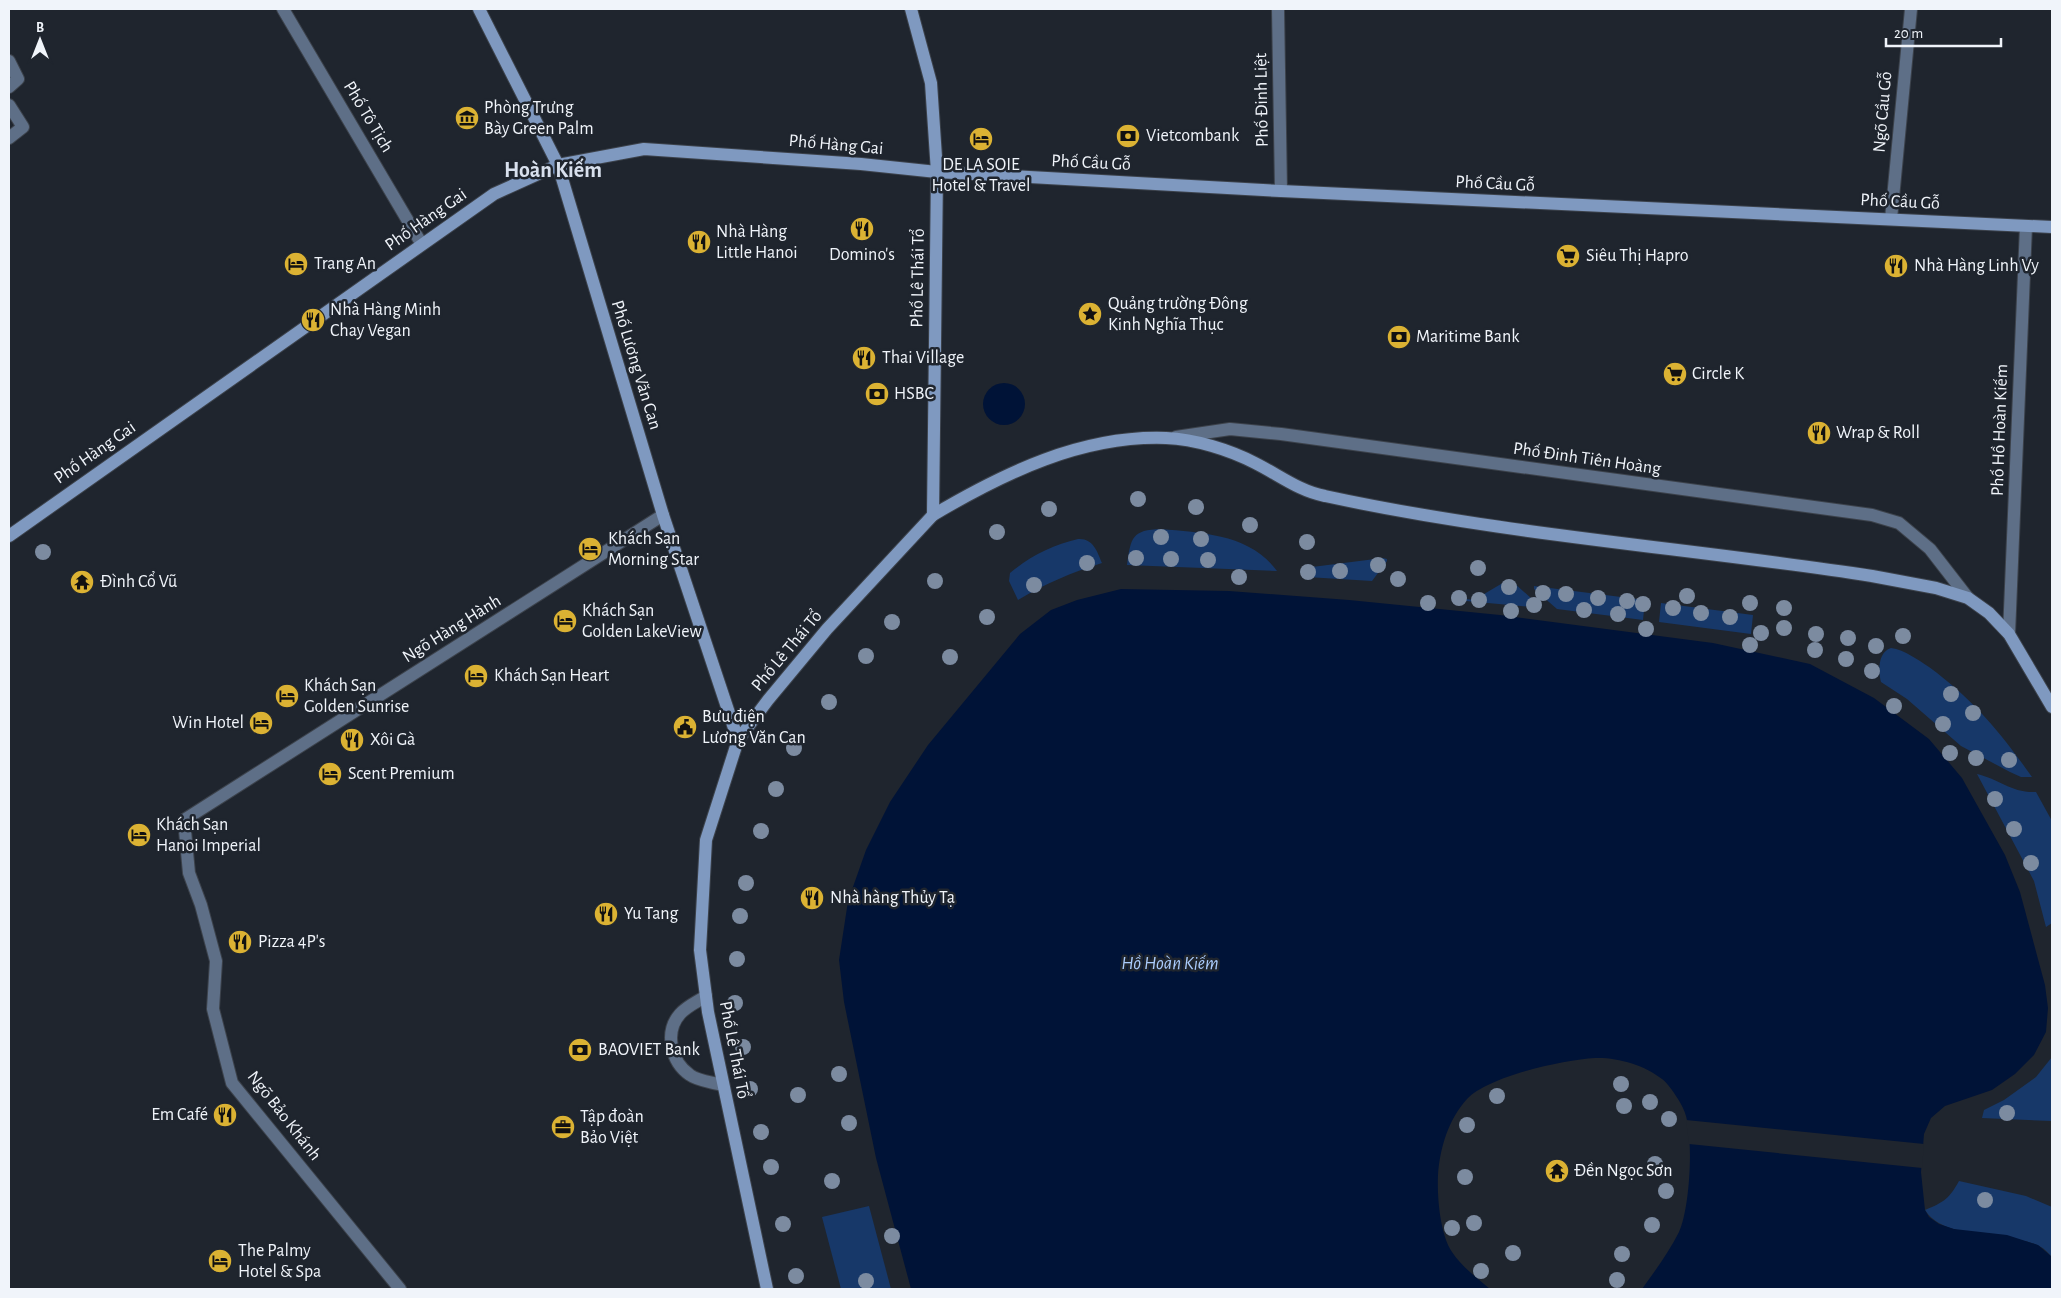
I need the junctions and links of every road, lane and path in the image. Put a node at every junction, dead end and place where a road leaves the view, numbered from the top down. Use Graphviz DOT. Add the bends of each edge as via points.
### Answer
graph roads {
  1 [pos="283,9"];
  2 [pos="479,9"];
  3 [pos="912,9"];
  4 [pos="1278,9"];
  5 [pos="1911,9"];
  6 [pos="9,61"];
  7 [pos="9,87"];
  8 [pos="9,106"];
  9 [pos="9,138"];
  10 [pos="558,165"];
  11 [pos="937,172"];
  12 [pos="1281,191"];
  13 [pos="1891,219"];
  14 [pos="2026,226"];
  15 [pos="2052,227"];
  16 [pos="421,243"];
  17 [pos="1168,438"];
  18 [pos="663,515"];
  19 [pos="934,515"];
  20 [pos="9,536"];
  21 [pos="1968,598"];
  22 [pos="2009,634"];
  23 [pos="2052,707"];
  24 [pos="738,740"];
  25 [pos="184,820"];
  26 [pos="706,996"];
  27 [pos="722,1085"];
  28 [pos="400,1289"];
  29 [pos="767,1289"];
  1 -- 16 [label="street, Phố Tô Tịch"];
  2 -- 10 [label="street, Phố Lương Văn Can"];
  3 -- 11 [label="street, Phố Lê Thái Tổ" via="931,83"];
  4 -- 12 [label="street, Phố Đinh Liệt"];
  5 -- 13 [label="street, Ngõ Cầu Gỗ"];
  6 -- 7 [label="street" via="18,79"];
  8 -- 9 [label="street" via="23,127"];
  10 -- 11 [label="street, Phố Hàng Gai" via="644,149"];
  10 -- 16 [label="street, Phố Hàng Gai" via="494,194"];
  10 -- 18 [label="street, Phố Lương Văn Can"];
  11 -- 12 [label="street, Phố Cầu Gỗ"];
  11 -- 19 [label="street, Phố Lê Thái Tổ"];
  12 -- 13 [label="street, Phố Cầu Gỗ"];
  13 -- 14 [label="street, Phố Cầu Gỗ"];
  14 -- 15 [label="street, Phố Cầu Gỗ"];
  14 -- 22 [label="street, Phố Hồ Hoàn Kiếm"];
  16 -- 20 [label="street, Phố Hàng Gai"];
  17 -- 19 [label="street, Phố Đinh Tiên Hoàng" via="1114,440 1063,452 969,494"];
  17 -- 21 [label="street, Phố Đinh Tiên Hoàng" via="1219,448 1255,463 1299,488 1323,496 1452,520 1862,574 1910,582"];
  17 -- 21 [label="street, Phố Đinh Tiên Hoàng" via="1230,429 1281,434 1872,515 1899,523 1930,549"];
  18 -- 24 [label="street, Phố Lương Văn Can"];
  18 -- 25 [label="street, Ngõ Hàng Hành"];
  19 -- 24 [label="street, Phố Lê Thái Tổ" via="827,629"];
  21 -- 22 [label="street, Phố Đinh Tiên Hoàng" via="1989,613"];
  22 -- 23 [label="street, Phố Đinh Tiên Hoàng"];
  24 -- 26 [label="street, Phố Lê Thái Tổ" via="706,840 700,950"];
  25 -- 28 [label="street, Ngõ Bảo Khánh" via="189,873 216,962 213,1009 232,1083"];
  26 -- 27 [label="street, Phố Lê Thái Tổ"];
  26 -- 27 [label="street" via="687,1008 675,1022 671,1035 672,1050 679,1066 691,1076"];
  27 -- 29 [label="street, Phố Lê Thái Tổ"];
}
